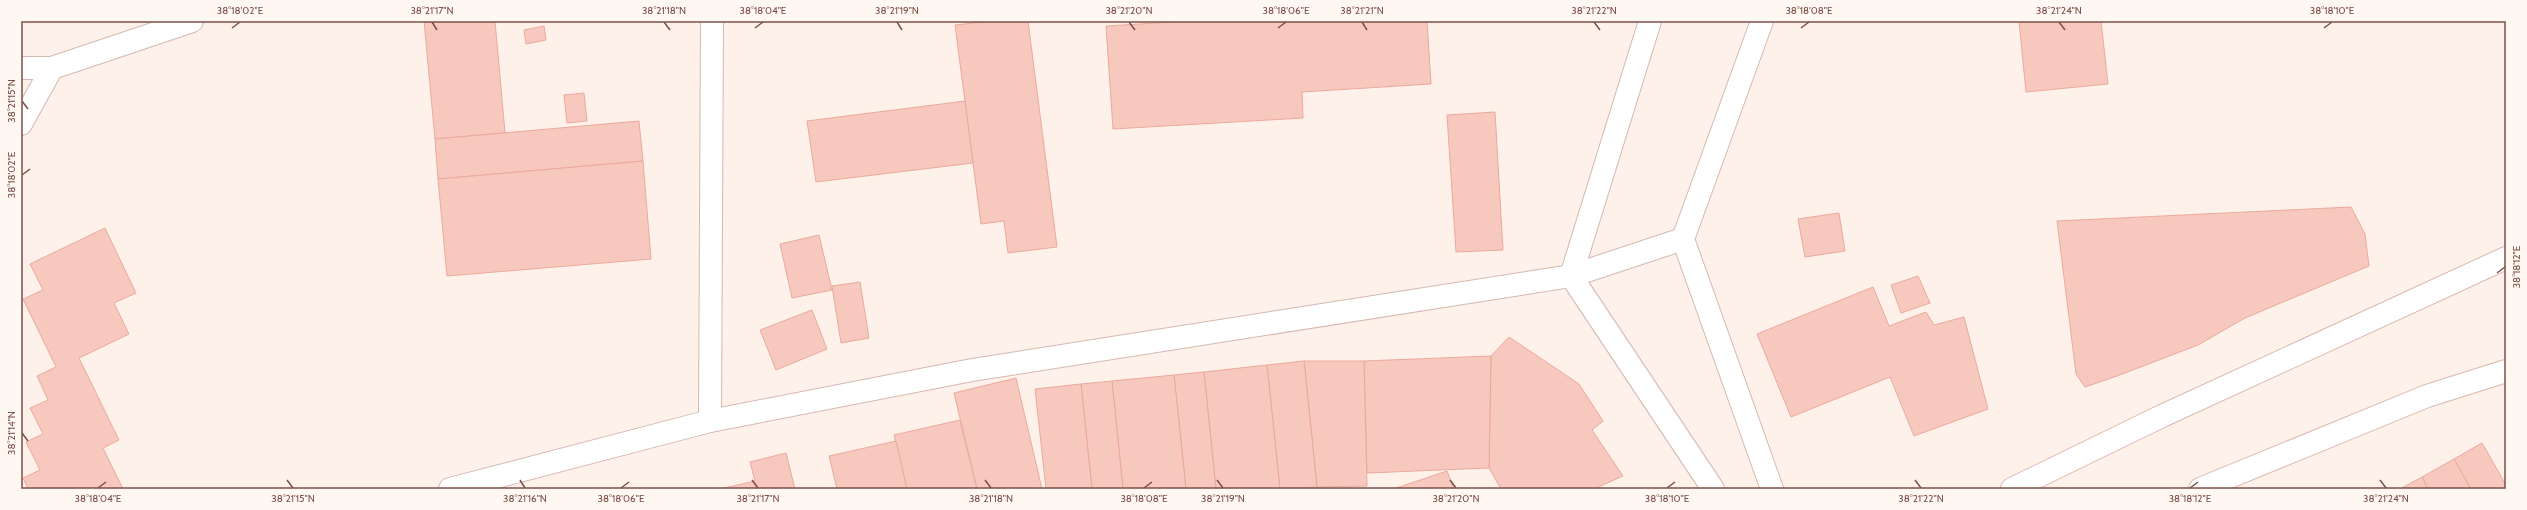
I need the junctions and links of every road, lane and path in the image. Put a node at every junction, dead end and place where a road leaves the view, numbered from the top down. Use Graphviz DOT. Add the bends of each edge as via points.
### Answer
graph roads {
  1 [pos="192,21"];
  2 [pos="712,21"];
  3 [pos="1650,21"];
  4 [pos="1762,21"];
  5 [pos="21,68"];
  6 [pos="52,68"];
  7 [pos="21,124"];
  8 [pos="1683,239"];
  9 [pos="2506,258"];
  10 [pos="1571,276"];
  11 [pos="2506,371"];
  12 [pos="710,422"];
  13 [pos="450,489"];
  14 [pos="1713,489"];
  15 [pos="1772,489"];
  16 [pos="2012,489"];
  17 [pos="2200,489"];
  1 -- 6 [label="street"];
  2 -- 12 [label="street"];
  3 -- 10 [label="street"];
  4 -- 8 [label="street"];
  5 -- 6 [label="street"];
  6 -- 7 [label="street"];
  8 -- 10 [label="street"];
  8 -- 15 [label="street"];
  9 -- 16 [label="street" via="2162,416"];
  10 -- 12 [label="street" via="972,370"];
  10 -- 14 [label="street"];
  11 -- 17 [label="street" via="2427,396"];
  12 -- 13 [label="street"];
}
